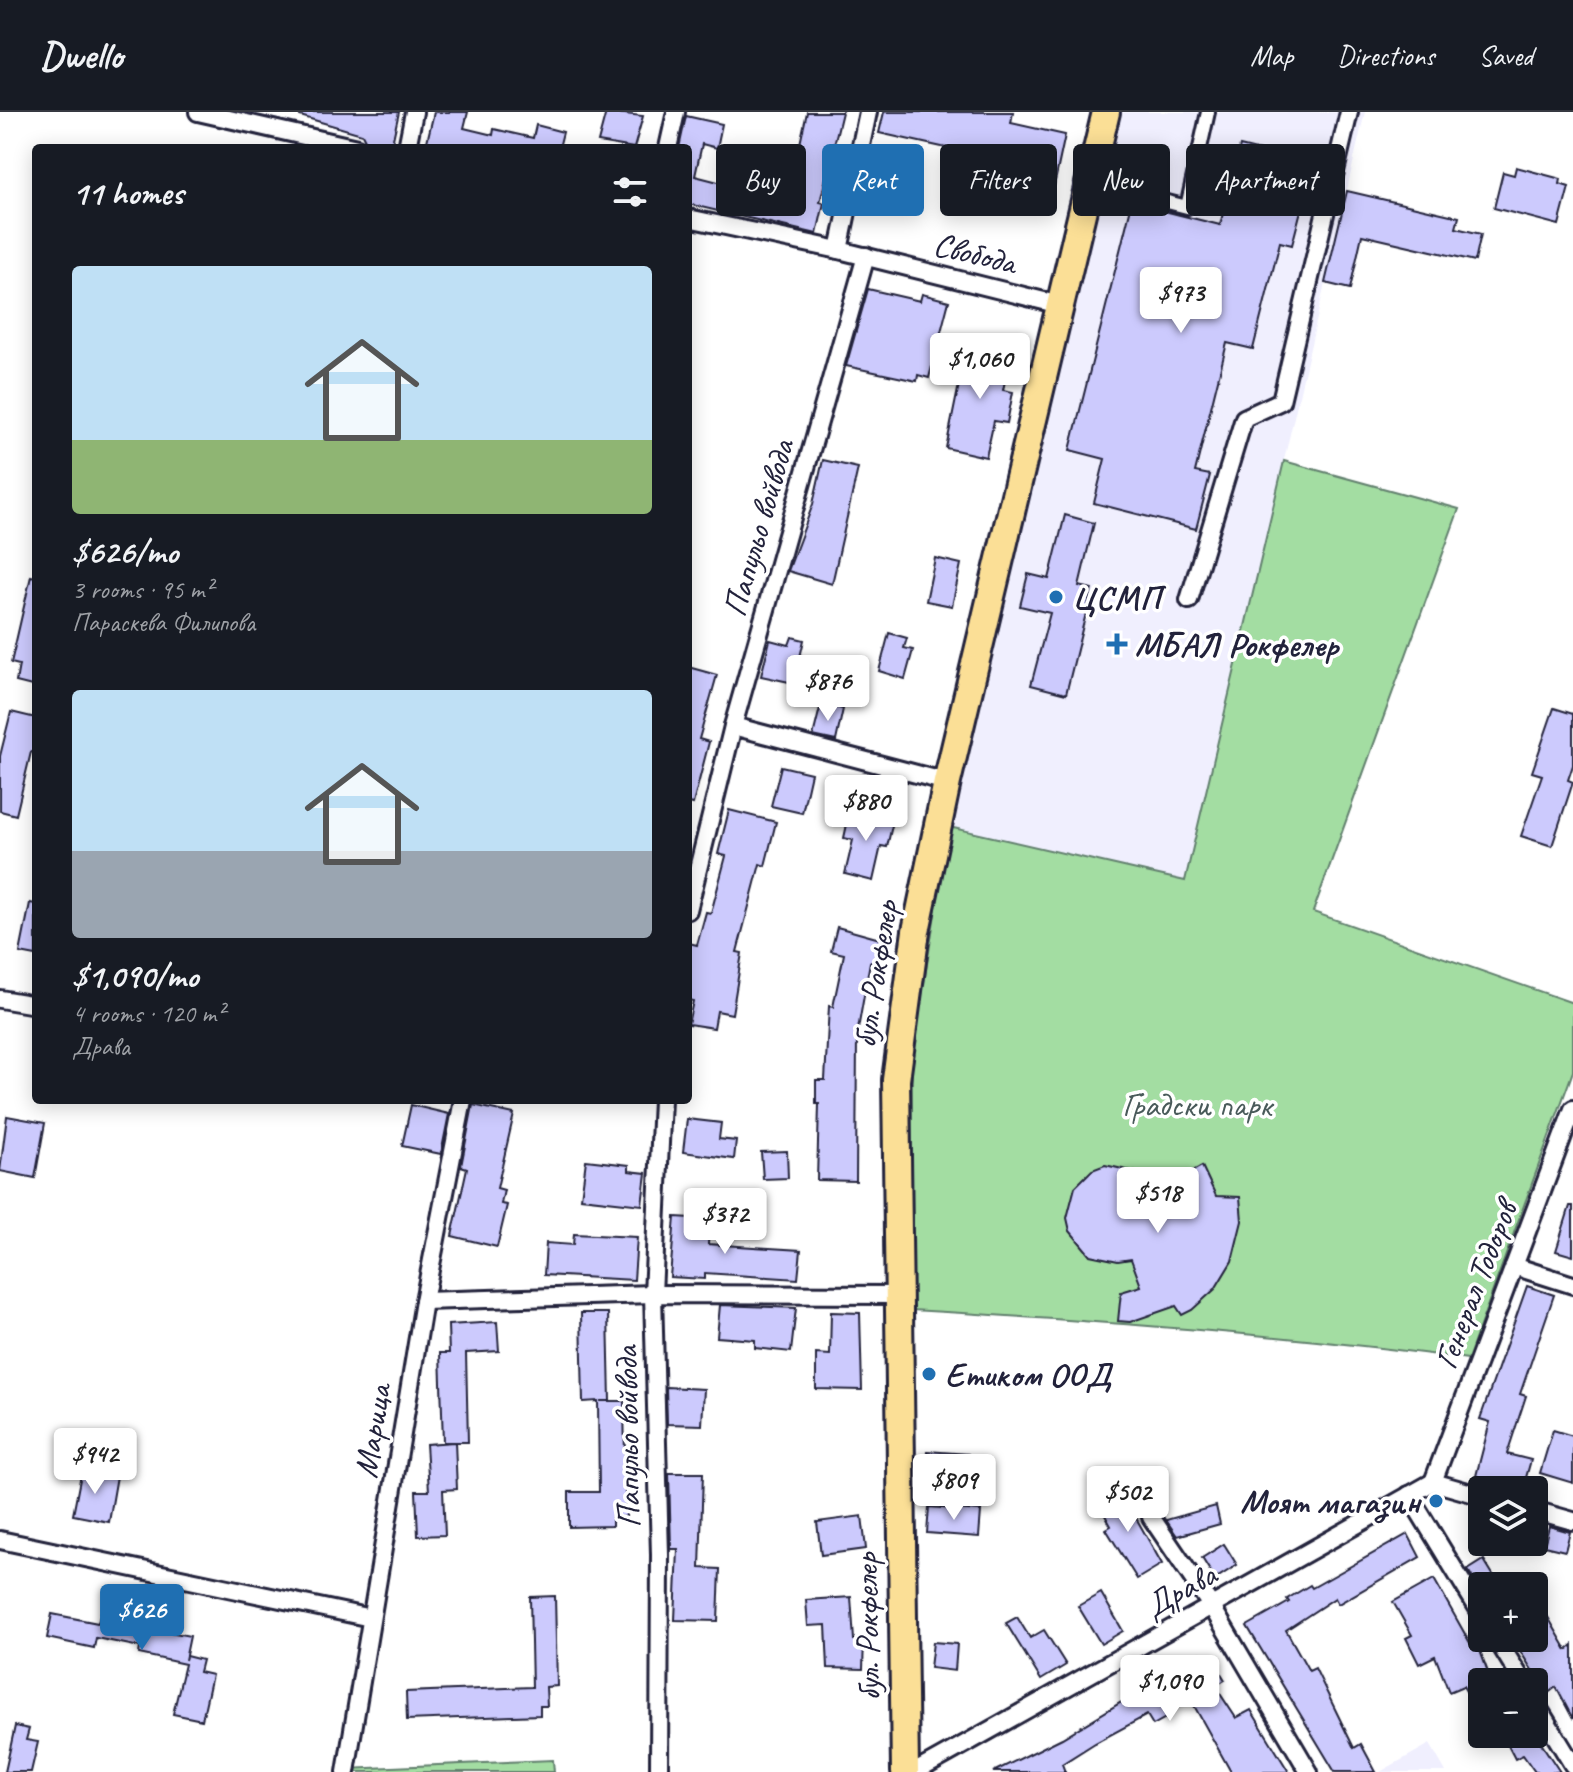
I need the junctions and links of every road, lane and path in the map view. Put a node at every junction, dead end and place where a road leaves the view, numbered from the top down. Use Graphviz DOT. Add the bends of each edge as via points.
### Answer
graph roads {
  1 [pos="198,112"];
  2 [pos="414,112"];
  3 [pos="676,112"];
  4 [pos="868,112"];
  5 [pos="1106,112"];
  6 [pos="1208,112"];
  7 [pos="1349,112"];
  8 [pos="339,144"];
  9 [pos="408,144"];
  10 [pos="669,144"];
  11 [pos="1098,144"];
  12 [pos="1170,203"];
  13 [pos="1081,216"];
  14 [pos="692,219"];
  15 [pos="839,250"];
  16 [pos="866,256"];
  17 [pos="1060,305"];
  18 [pos="1189,600"];
  19 [pos="733,726"];
  20 [pos="947,782"];
  21 [pos="692,894"];
  22 [pos="0,999"];
  23 [pos="32,1004"];
  24 [pos="462,1104"];
  25 [pos="662,1104"];
  26 [pos="1573,1109"];
  27 [pos="1514,1266"];
  28 [pos="1573,1285"];
  29 [pos="653,1294"];
  30 [pos="898,1295"];
  31 [pos="424,1301"];
  32 [pos="1433,1482"];
  33 [pos="1468,1492"];
  34 [pos="1409,1495"];
  35 [pos="1548,1514"];
  36 [pos="1151,1517"];
  37 [pos="1573,1521"];
  38 [pos="0,1540"];
  39 [pos="1468,1592"];
  40 [pos="1212,1607"];
  41 [pos="371,1618"];
  42 [pos="1548,1724"];
  43 [pos="1573,1765"];
  44 [pos="346,1772"];
  45 [pos="659,1772"];
  46 [pos="905,1772"];
  47 [pos="915,1772"];
  48 [pos="1309,1772"];
  1 -- 8 [label="street"];
  2 -- 9 [label="street"];
  3 -- 10 [label="street"];
  4 -- 15 [label="street"];
  5 -- 11 [label="main road, бул. Рокфелер"];
  6 -- 12 [label="street" via="1187,207"];
  7 -- 18 [label="street" via="1281,401 1244,418"];
  13 -- 17 [label="main road, бул. Рокфелер"];
  14 -- 15 [label="street, Свобода"];
  15 -- 16 [label="street, Свобода"];
  16 -- 17 [label="street, Свобода"];
  16 -- 19 [label="street, Папульо войвода"];
  17 -- 20 [label="main road, бул. Рокфелер"];
  19 -- 20 [label="street"];
  19 -- 21 [label="street, Папульо войвода"];
  20 -- 30 [label="main road, бул. Рокфелер" via="916,931 896,1080"];
  22 -- 23 [label="street"];
  24 -- 31 [label="street, Марица"];
  25 -- 29 [label="street, Папульо войвода"];
  26 -- 27 [label="street, Генерал Тодоров"];
  27 -- 28 [label="street"];
  27 -- 32 [label="street, Генерал Тодоров"];
  29 -- 30 [label="street"];
  29 -- 31 [label="street"];
  29 -- 45 [label="street, Папульо войвода"];
  30 -- 46 [label="main road, бул. Рокфелер"];
  31 -- 41 [label="street, Марица"];
  32 -- 33 [label="street"];
  32 -- 34 [label="street, Драва"];
  34 -- 39 [label="street"];
  34 -- 40 [label="street, Драва"];
  35 -- 37 [label="street"];
  36 -- 40 [label="street"];
  38 -- 41 [label="street"];
  40 -- 47 [label="street, Драва"];
  40 -- 48 [label="street"];
  41 -- 44 [label="street, Марица"];
  42 -- 43 [label="street"];
}
